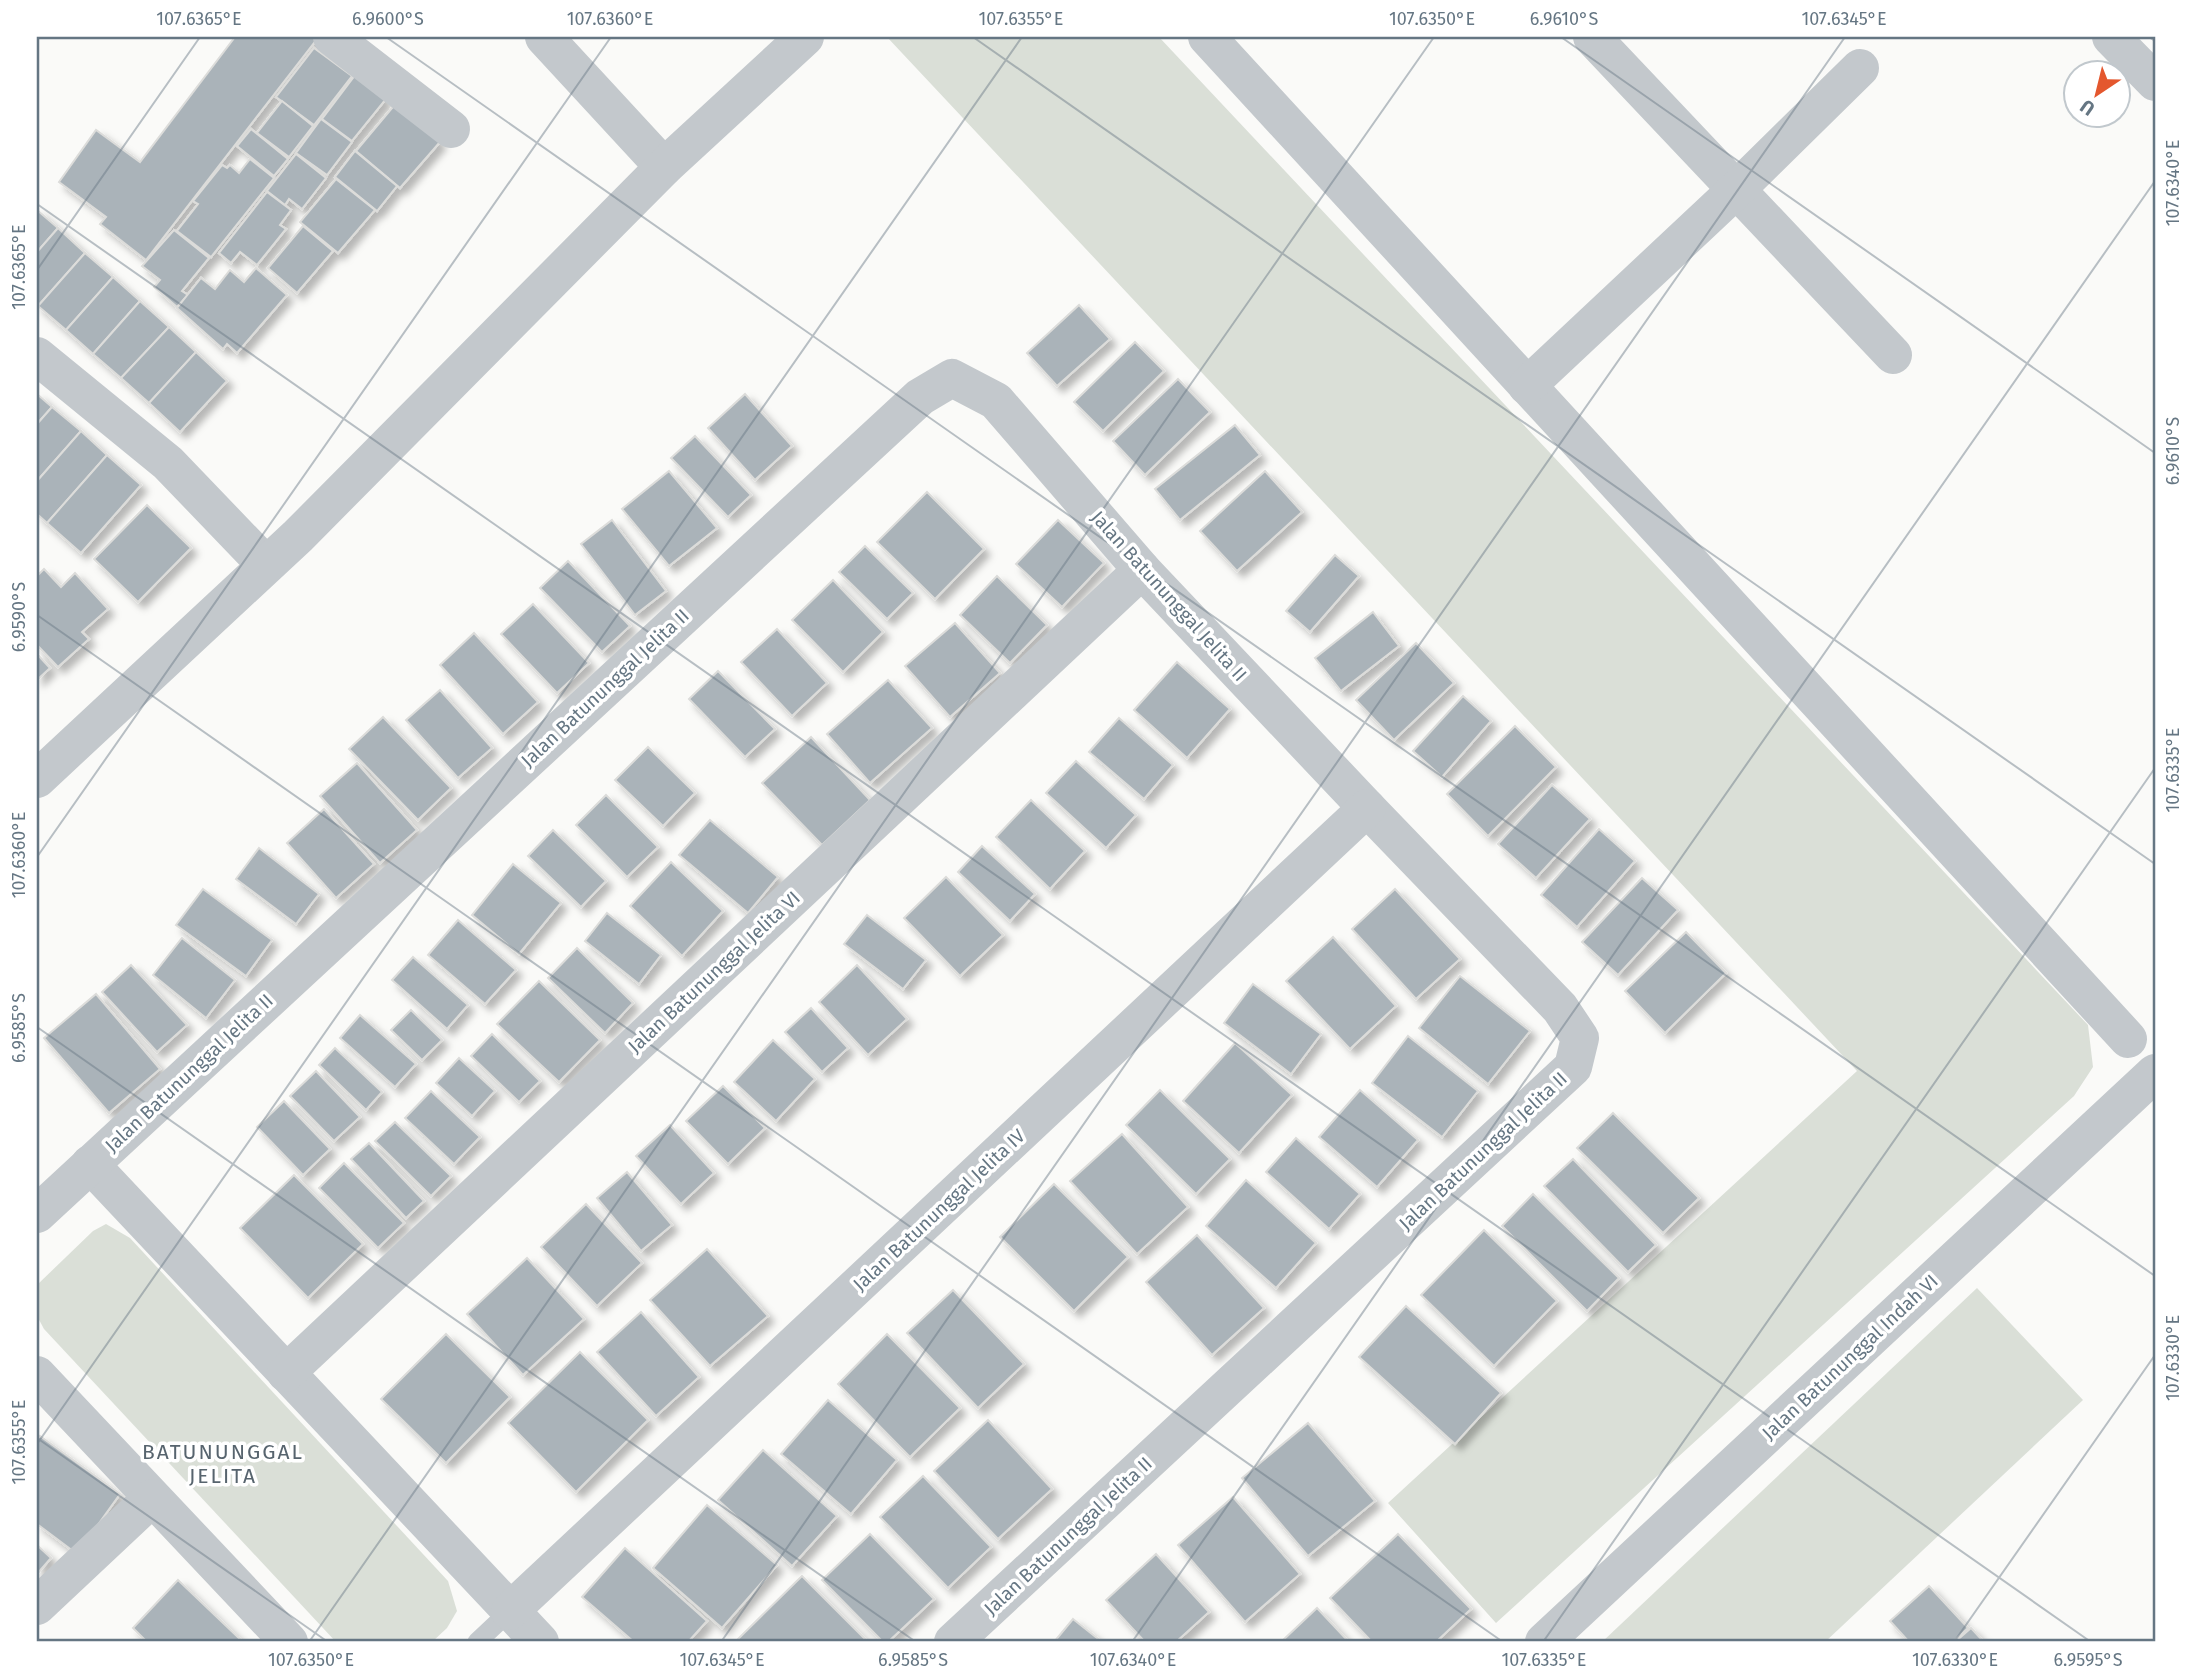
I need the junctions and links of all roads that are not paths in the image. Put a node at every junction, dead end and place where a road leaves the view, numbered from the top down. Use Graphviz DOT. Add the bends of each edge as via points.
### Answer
graph roads {
  1 [pos="332,37"];
  2 [pos="544,37"];
  3 [pos="804,37"];
  4 [pos="1207,37"];
  5 [pos="1592,37"];
  6 [pos="2111,37"];
  7 [pos="1860,68"];
  8 [pos="2155,82"];
  9 [pos="451,129"];
  10 [pos="664,167"];
  11 [pos="1738,188"];
  12 [pos="1893,355"];
  13 [pos="37,356"];
  14 [pos="1527,386"];
  15 [pos="266,565"];
  16 [pos="1142,570"];
  17 [pos="37,779"];
  18 [pos="1367,808"];
  19 [pos="2142,1042"];
  20 [pos="2150,1088"];
  21 [pos="90,1164"];
  22 [pos="37,1214"];
  23 [pos="286,1373"];
  24 [pos="37,1375"];
  25 [pos="152,1498"];
  26 [pos="37,1606"];
  27 [pos="510,1611"];
  28 [pos="289,1642"];
  29 [pos="477,1642"];
  30 [pos="540,1642"];
  31 [pos="953,1642"];
  32 [pos="1544,1642"];
  1 -- 9 [label="street"];
  2 -- 10 [label="street"];
  3 -- 10 [label="street"];
  4 -- 14 [label="street"];
  5 -- 11 [label="street"];
  6 -- 8 [label="street"];
  7 -- 11 [label="street"];
  10 -- 15 [label="street"];
  11 -- 12 [label="street"];
  11 -- 14 [label="street"];
  13 -- 15 [label="street" via="168,463"];
  14 -- 19 [label="street"];
  15 -- 17 [label="street"];
  16 -- 18 [label="street, Jalan Batununggal Jelita II"];
  16 -- 21 [label="street, Jalan Batununggal Jelita II" via="996,401 952,377 920,397"];
  16 -- 23 [label="street, Jalan Batununggal Jelita VI"];
  18 -- 27 [label="street, Jalan Batununggal Jelita IV"];
  18 -- 31 [label="street, Jalan Batununggal Jelita II" via="1560,1008 1580,1038 1573,1067"];
  19 -- 20 [label="street"];
  20 -- 32 [label="street, Jalan Batununggal Indah VI"];
  21 -- 22 [label="street"];
  21 -- 23 [label="street"];
  23 -- 27 [label="street"];
  24 -- 25 [label="street"];
  25 -- 26 [label="street"];
  25 -- 28 [label="street"];
  27 -- 29 [label="lane"];
  27 -- 30 [label="street"];
}
